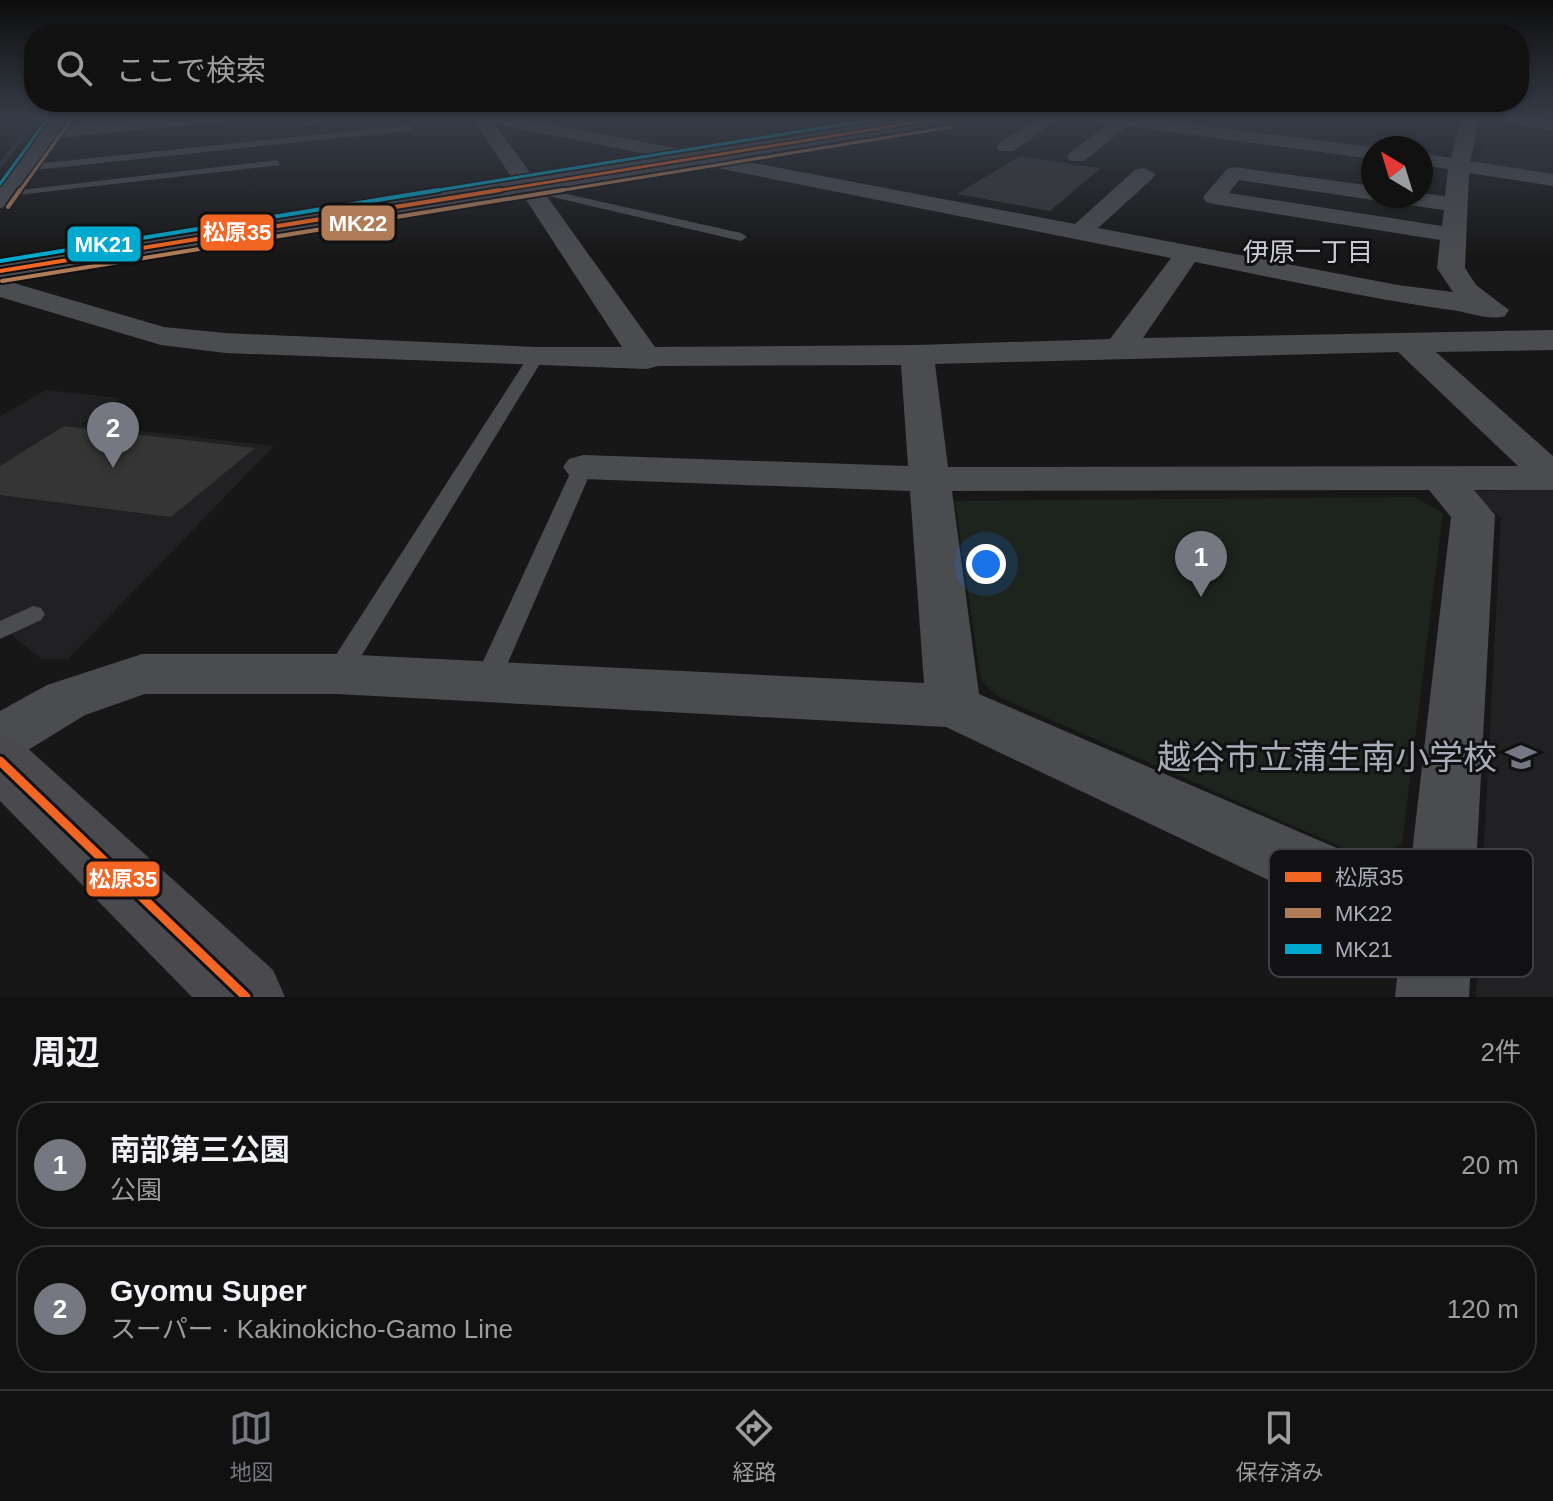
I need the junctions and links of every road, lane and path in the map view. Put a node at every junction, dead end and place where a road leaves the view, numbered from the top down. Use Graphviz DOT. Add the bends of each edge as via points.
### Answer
graph roads {
  1 [pos="28,164"];
  2 [pos="69,164"];
  3 [pos="226,164"];
  4 [pos="272,164"];
  5 [pos="514,164"];
  6 [pos="669,164"];
  7 [pos="730,164"];
  8 [pos="1455,164"];
  9 [pos="1459,164"];
  10 [pos="25,168"];
  11 [pos="225,169"];
  12 [pos="1144,174"];
  13 [pos="1553,180"];
  14 [pos="529,187"];
  15 [pos="1361,191"];
  16 [pos="2,198"];
  17 [pos="1433,202"];
  18 [pos="1456,205"];
  19 [pos="1080,232"];
  20 [pos="1453,235"];
  21 [pos="741,237"];
  22 [pos="1187,245"];
  23 [pos="0,271"];
  24 [pos="0,288"];
  25 [pos="1488,306"];
  26 [pos="1548,340"];
  27 [pos="1409,345"];
  28 [pos="1120,348"];
  29 [pos="917,355"];
  30 [pos="536,357"];
  31 [pos="647,359"];
  32 [pos="583,467"];
  33 [pos="1553,478"];
  34 [pos="929,479"];
  35 [pos="1442,480"];
  36 [pos="33,614"];
  37 [pos="0,631"];
  38 [pos="337,674"];
  39 [pos="487,681"];
  40 [pos="953,706"];
  41 [pos="0,739"];
  42 [pos="0,761"];
  43 [pos="1444,849"];
  44 [pos="1269,854"];
  45 [pos="1433,977"];
  46 [pos="246,997"];
  47 [pos="1432,997"];
  1 -- 10 [label="street"];
  2 -- 10 [label="lane"];
  3 -- 11 [label="lane"];
  4 -- 11 [label="lane"];
  5 -- 14 [label="street"];
  6 -- 14 [label="main road"];
  7 -- 19 [label="street"];
  8 -- 9 [label="street"];
  9 -- 13 [label="street"];
  9 -- 18 [label="street"];
  10 -- 16 [label="street"];
  11 -- 16 [label="lane"];
  12 -- 19 [label="street"];
  14 -- 21 [label="lane"];
  14 -- 23 [label="main road"];
  14 -- 31 [label="street"];
  15 -- 20 [label="street" via="1234,173 1214,197"];
  17 -- 18 [label="street"];
  18 -- 20 [label="street"];
  19 -- 22 [label="street"];
  20 -- 25 [label="street" via="1451,268 1466,291"];
  22 -- 25 [label="street" via="1398,294"];
  22 -- 28 [label="street"];
  24 -- 30 [label="street" via="161,336"];
  25 -- 26 [label="street"];
  26 -- 27 [label="street"];
  27 -- 28 [label="street"];
  27 -- 33 [label="street"];
  28 -- 29 [label="street"];
  29 -- 31 [label="street"];
  29 -- 34 [label="street"];
  30 -- 31 [label="street"];
  30 -- 38 [label="lane"];
  32 -- 34 [label="street"];
  32 -- 39 [label="lane"];
  33 -- 35 [label="street"];
  34 -- 35 [label="street"];
  34 -- 40 [label="street"];
  35 -- 43 [label="street" via="1473,515"];
  36 -- 37 [label="lane"];
  38 -- 39 [label="street"];
  38 -- 41 [label="street" via="142,674 66,700"];
  39 -- 40 [label="street"];
  40 -- 44 [label="street" via="1137,798"];
  42 -- 46 [label="main road"];
  45 -- 47 [label="street"];
}
